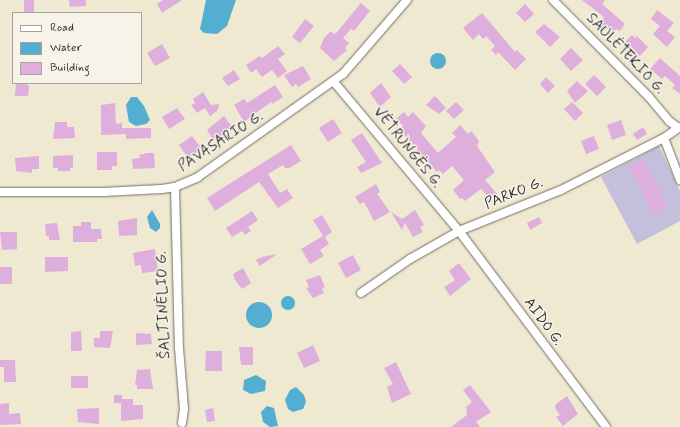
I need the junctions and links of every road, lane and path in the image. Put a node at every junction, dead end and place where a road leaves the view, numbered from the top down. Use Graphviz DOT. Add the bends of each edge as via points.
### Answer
graph roads {
  1 [pos="407,0"];
  2 [pos="553,0"];
  3 [pos="334,82"];
  4 [pos="679,127"];
  5 [pos="664,138"];
  6 [pos="680,180"];
  7 [pos="175,187"];
  8 [pos="0,192"];
  9 [pos="459,231"];
  10 [pos="361,294"];
  11 [pos="182,423"];
  12 [pos="606,427"];
  1 -- 3 [label="street, PAVASARIO G." via="355,64"];
  2 -- 4 [label="street, SAULĖTEKIO G." via="649,97 669,122"];
  3 -- 7 [label="street, PAVASARIO G." via="206,172"];
  3 -- 9 [label="street, VĖTRUNGĖS G."];
  4 -- 5 [label="street, PARKO G."];
  5 -- 6 [label="street"];
  5 -- 9 [label="street, PARKO G." via="560,190"];
  7 -- 8 [label="street, PAVASARIO G." via="103,192"];
  7 -- 11 [label="street, ŠALTINĖLIO G." via="179,348 184,409"];
  9 -- 10 [label="street, PARKO G." via="410,259"];
  9 -- 12 [label="street, AIDO G."];
}
